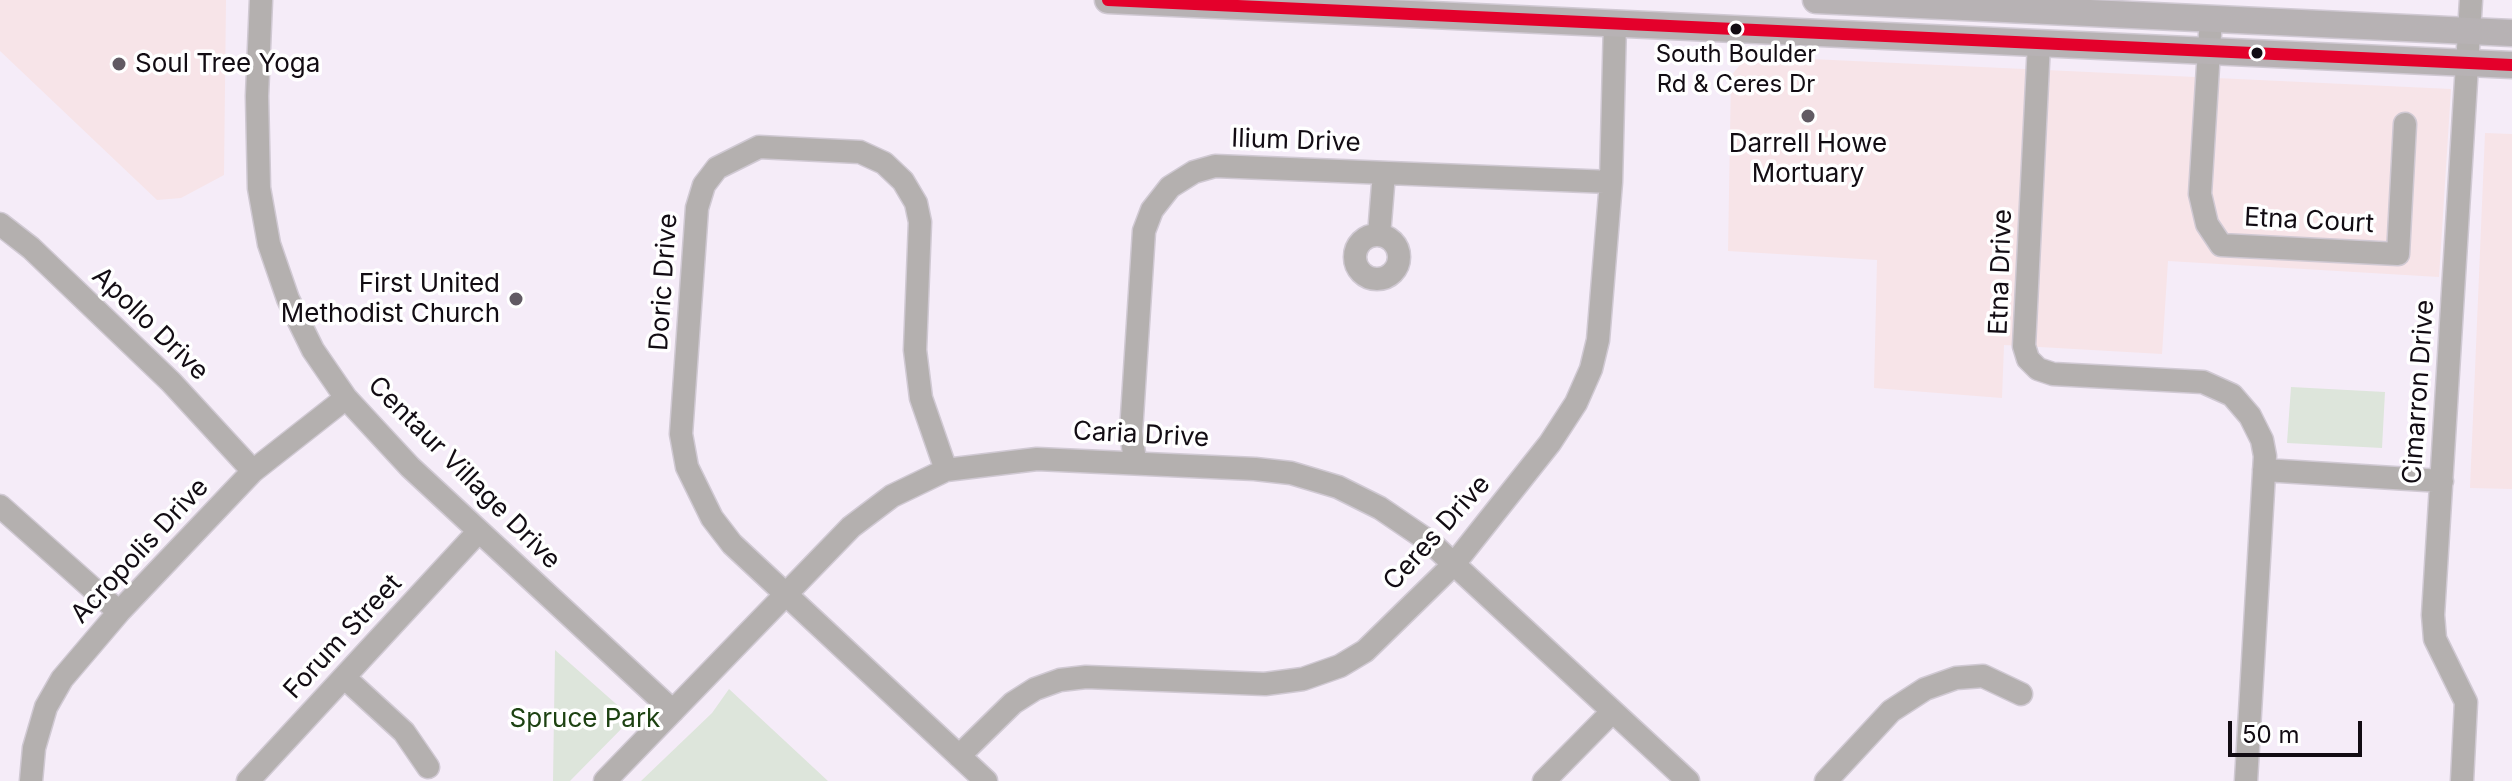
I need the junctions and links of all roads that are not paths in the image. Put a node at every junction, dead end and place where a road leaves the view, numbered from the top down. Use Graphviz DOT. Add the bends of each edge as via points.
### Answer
graph roads {
  1 [pos="261,0"];
  2 [pos="1108,0"];
  3 [pos="1816,0"];
  4 [pos="2471,0"];
  5 [pos="1865,1"];
  6 [pos="2084,7"];
  7 [pos="2211,18"];
  8 [pos="1615,22"];
  9 [pos="2470,31"];
  10 [pos="1863,33"];
  11 [pos="2512,33"];
  12 [pos="2039,43"];
  13 [pos="2210,49"];
  14 [pos="2467,64"];
  15 [pos="2512,65"];
  16 [pos="2405,124"];
  17 [pos="1384,173"];
  18 [pos="1611,182"];
  19 [pos="0,224"];
  20 [pos="1379,235"];
  21 [pos="346,398"];
  22 [pos="1135,461"];
  23 [pos="946,470"];
  24 [pos="2264,470"];
  25 [pos="253,471"];
  26 [pos="2442,481"];
  27 [pos="0,506"];
  28 [pos="479,531"];
  29 [pos="1454,564"];
  30 [pos="786,593"];
  31 [pos="119,612"];
  32 [pos="345,678"];
  33 [pos="2021,694"];
  34 [pos="673,711"];
  35 [pos="1611,713"];
  36 [pos="959,756"];
  37 [pos="428,767"];
  38 [pos="31,781"];
  39 [pos="248,781"];
  40 [pos="605,781"];
  41 [pos="986,781"];
  42 [pos="1544,781"];
  43 [pos="1688,781"];
  44 [pos="1826,781"];
  45 [pos="2246,781"];
  46 [pos="2462,781"];
  1 -- 21 [label="street, Centaur Village Drive" via="258,163 269,244 313,350"];
  2 -- 8 [label="main road"];
  3 -- 5 [label="main road"];
  4 -- 9 [label="street, Cimarron Drive"];
  5 -- 6 [label="main road"];
  5 -- 10 [label="street"];
  6 -- 7 [label="main road"];
  7 -- 9 [label="main road"];
  7 -- 13 [label="street, Etna Court"];
  8 -- 10 [label="main road"];
  8 -- 18 [label="street, Ceres Drive"];
  9 -- 11 [label="main road"];
  9 -- 14 [label="street, Cimarron Drive"];
  10 -- 12 [label="main road"];
  12 -- 13 [label="main road"];
  12 -- 24 [label="street, Etna Drive" via="2024,346 2028,359 2053,374 2203,382 2232,395 2262,440"];
  13 -- 14 [label="main road"];
  13 -- 16 [label="street, Etna Court" via="2200,194 2207,224 2221,245 2398,254"];
  14 -- 15 [label="main road"];
  14 -- 26 [label="street, Cimarron Drive"];
  17 -- 18 [label="street, Ilium Drive"];
  17 -- 20 [label="street"];
  17 -- 22 [label="street, Ilium Drive" via="1215,166 1170,187 1144,231 1131,432"];
  18 -- 29 [label="street, Ceres Drive" via="1591,369 1550,443"];
  19 -- 25 [label="street, Apollo Drive" via="171,382"];
  21 -- 25 [label="street, Acropolis Drive"];
  21 -- 28 [label="street, Centaur Village Drive"];
  22 -- 23 [label="street, Caria Drive" via="1037,459"];
  22 -- 29 [label="street, Caria Drive" via="1267,470 1338,487 1380,508"];
  23 -- 30 [label="street, Caria Drive" via="892,496 851,527"];
  23 -- 30 [label="street, Doric Drive" via="921,398 915,350 920,222 903,181 884,163 860,152 759,147 717,168 704,185 697,208 681,434 687,467 712,518 732,544"];
  24 -- 26 [label="street"];
  24 -- 45 [label="street"];
  25 -- 31 [label="street, Acropolis Drive"];
  26 -- 46 [label="street, Cimarron Drive" via="2433,615 2435,639 2466,702"];
  27 -- 31 [label="street"];
  28 -- 32 [label="street, Forum Street"];
  28 -- 34 [label="street, Centaur Village Drive"];
  29 -- 35 [label="street, Caria Drive"];
  29 -- 36 [label="street, Ceres Drive" via="1365,651 1340,666 1303,679 1265,684 1060,680 1013,703"];
  30 -- 34 [label="street, Caria Drive"];
  30 -- 36 [label="street, Doric Drive"];
  31 -- 38 [label="street, Acropolis Drive" via="62,679 46,707"];
  32 -- 37 [label="street" via="404,732"];
  32 -- 39 [label="street, Forum Street"];
  33 -- 44 [label="street" via="1983,676 1925,689 1891,711"];
  34 -- 40 [label="street, Caria Drive"];
  35 -- 42 [label="street"];
  35 -- 43 [label="street, Caria Drive"];
  36 -- 41 [label="street, Doric Drive"];
}
